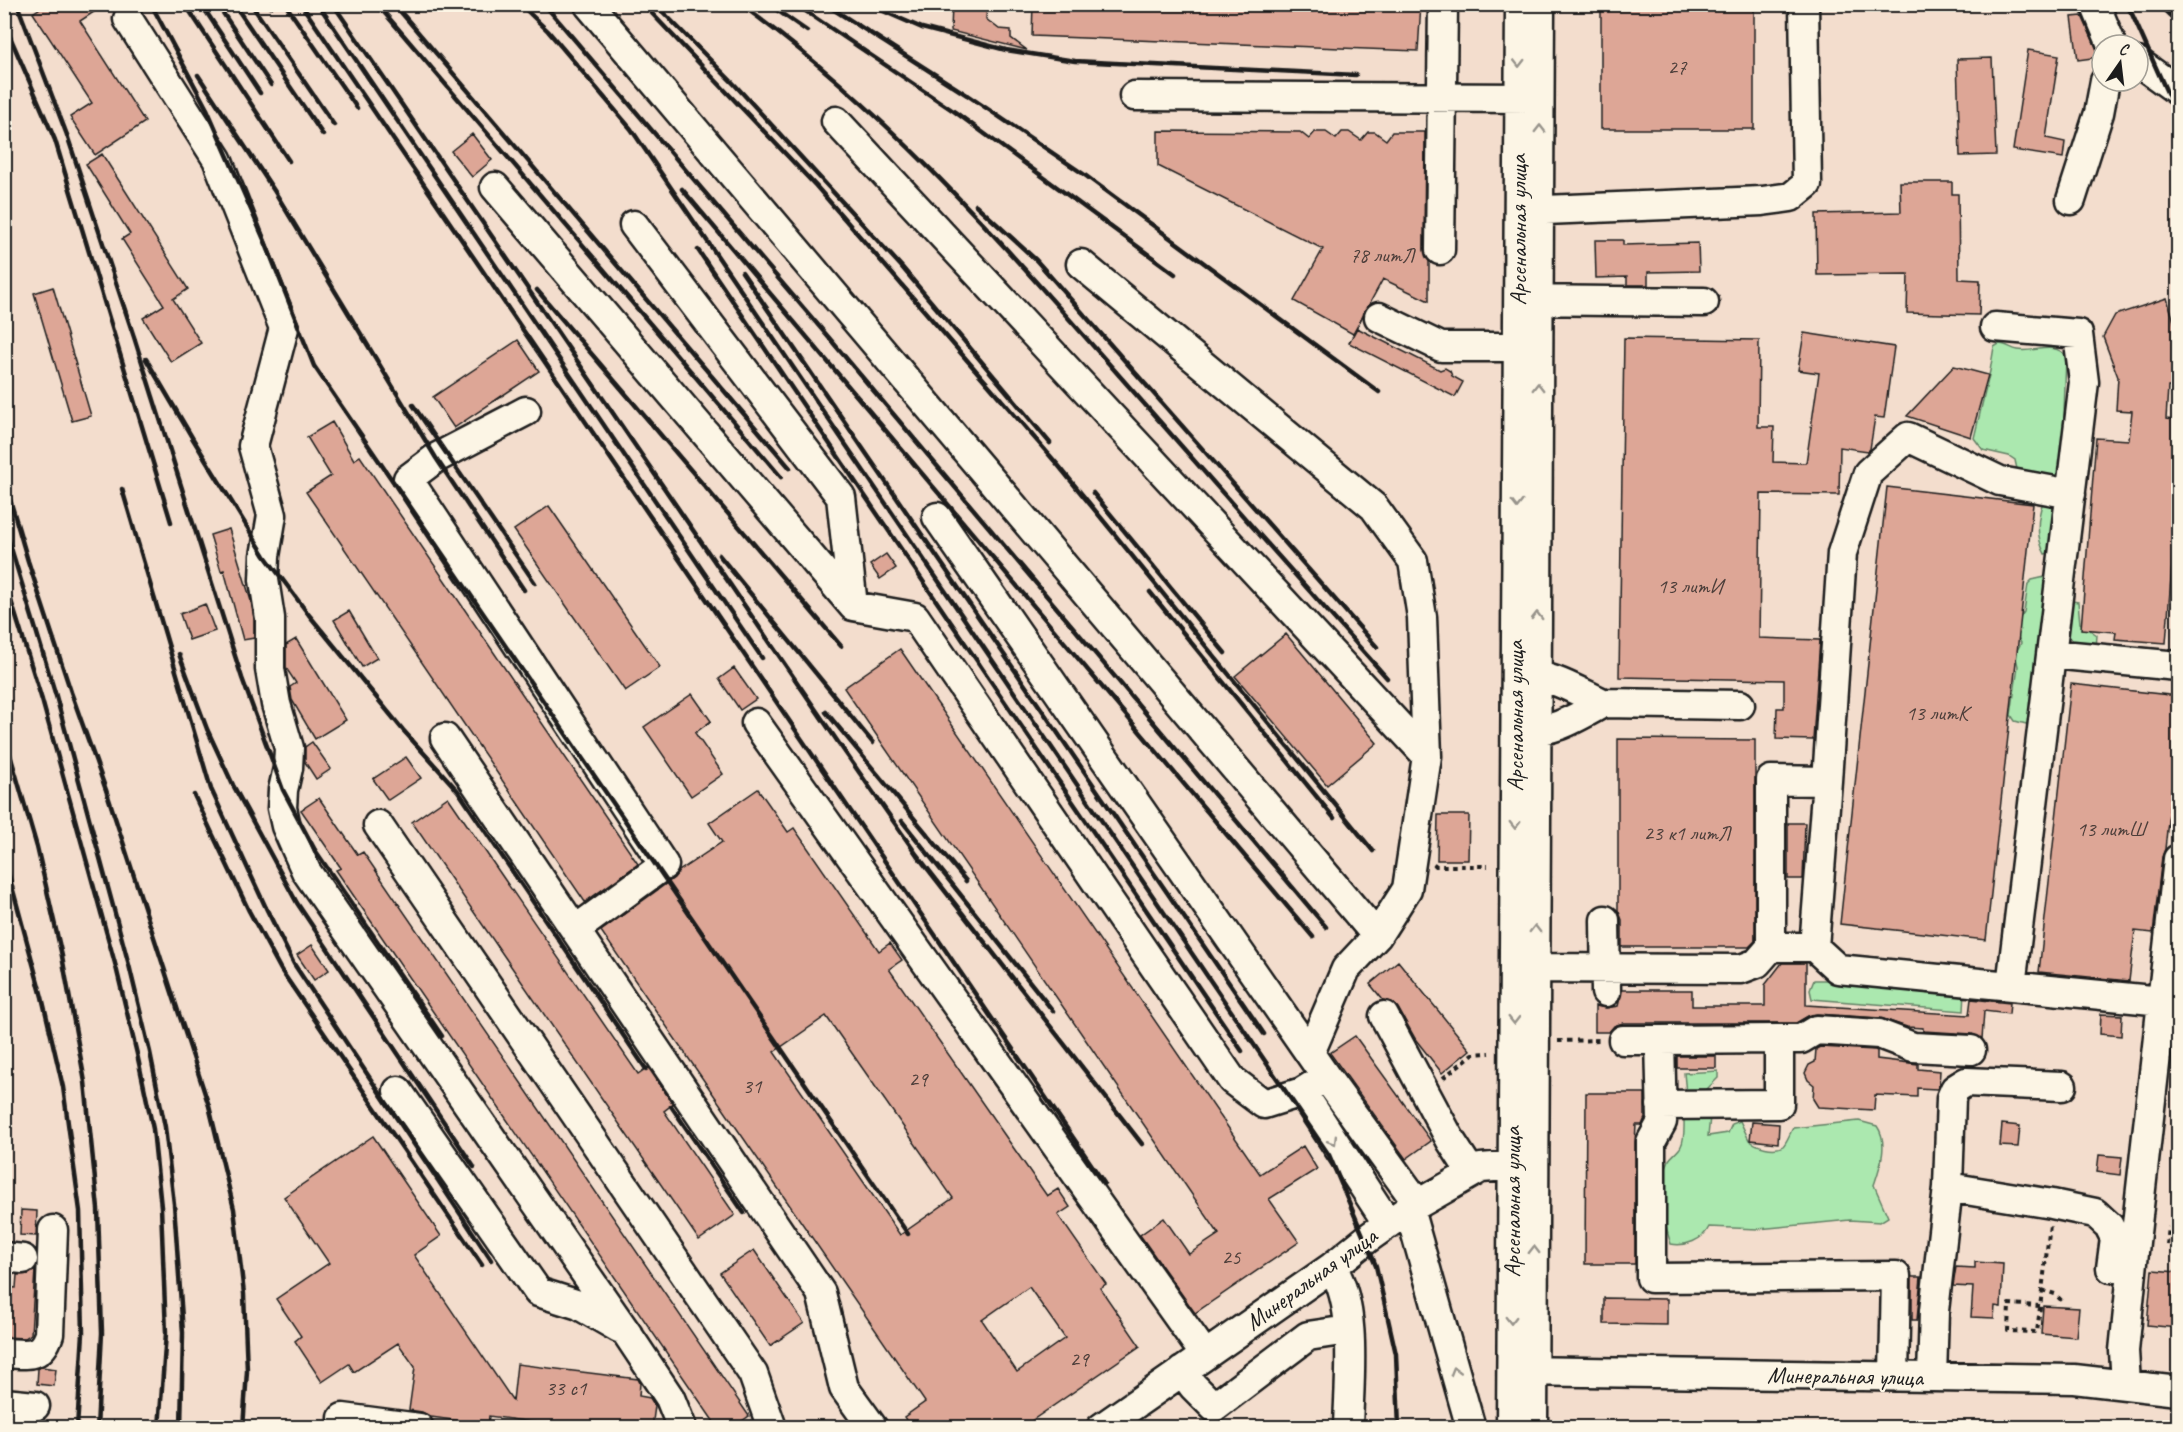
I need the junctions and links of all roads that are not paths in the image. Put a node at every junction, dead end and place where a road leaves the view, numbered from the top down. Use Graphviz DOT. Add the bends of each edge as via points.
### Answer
graph roads {
  1 [pos="1443,4"];
  2 [pos="1520,4"];
  3 [pos="1540,4"];
  4 [pos="1804,4"];
  5 [pos="2095,4"];
  6 [pos="589,5"];
  7 [pos="128,19"];
  8 [pos="2108,33"];
  9 [pos="2150,71"];
  10 [pos="2178,91"];
  11 [pos="2103,93"];
  12 [pos="1134,96"];
  13 [pos="1441,96"];
  14 [pos="1529,98"];
  15 [pos="836,121"];
  16 [pos="495,187"];
  17 [pos="2071,200"];
  18 [pos="1529,211"];
  19 [pos="634,225"];
  20 [pos="1440,250"];
  21 [pos="1081,264"];
  22 [pos="1528,300"];
  23 [pos="1704,302"];
  24 [pos="1380,317"];
  25 [pos="1995,327"];
  26 [pos="1517,347"];
  27 [pos="526,411"];
  28 [pos="2071,494"];
  29 [pos="937,517"];
  30 [pos="853,606"];
  31 [pos="2052,654"];
  32 [pos="2178,666"];
  33 [pos="1526,674"];
  34 [pos="1603,703"];
  35 [pos="1740,705"];
  36 [pos="756,723"];
  37 [pos="1526,733"];
  38 [pos="445,738"];
  39 [pos="1427,756"];
  40 [pos="1827,781"];
  41 [pos="378,825"];
  42 [pos="2178,859"];
  43 [pos="1605,920"];
  44 [pos="575,930"];
  45 [pos="1377,936"];
  46 [pos="1771,947"];
  47 [pos="1814,947"];
  48 [pos="1525,968"];
  49 [pos="1605,980"];
  50 [pos="2011,986"];
  51 [pos="2162,1001"];
  52 [pos="1384,1016"];
  53 [pos="1779,1039"];
  54 [pos="1623,1040"];
  55 [pos="1660,1040"];
  56 [pos="2168,1046"];
  57 [pos="1971,1050"];
  58 [pos="1310,1053"];
  59 [pos="1326,1077"];
  60 [pos="2062,1086"];
  61 [pos="398,1091"];
  62 [pos="1302,1092"];
  63 [pos="1661,1105"];
  64 [pos="1523,1165"];
  65 [pos="1471,1172"];
  66 [pos="1948,1187"];
  67 [pos="1405,1212"];
  68 [pos="53,1230"];
  69 [pos="1332,1267"];
  70 [pos="2111,1268"];
  71 [pos="1348,1330"];
  72 [pos="626,1332"];
  73 [pos="17,1353"];
  74 [pos="1205,1354"];
  75 [pos="1182,1371"];
  76 [pos="1522,1371"];
  77 [pos="1894,1376"];
  78 [pos="1932,1377"];
  79 [pos="2126,1384"];
  80 [pos="2178,1391"];
  81 [pos="4,1403"];
  82 [pos="35,1406"];
  83 [pos="343,1428"];
  84 [pos="418,1428"];
  85 [pos="682,1428"];
  86 [pos="772,1428"];
  87 [pos="873,1428"];
  88 [pos="1101,1428"];
  89 [pos="1348,1428"];
  90 [pos="1471,1428"];
  91 [pos="1511,1428"];
  92 [pos="1533,1428"];
  1 -- 13 [label="street"];
  2 -- 14 [label="street, Арсенальная улица, one-way"];
  3 -- 14 [label="street, Арсенальная улица"];
  4 -- 18 [label="street" via="1808,184 1791,197"];
  5 -- 8 [label="street"];
  6 -- 45 [label="street"];
  7 -- 72 [label="street" via="218,159 284,328 253,446 272,515 264,580 270,618 270,669 289,748 282,808 286,826 306,871"];
  9 -- 10 [label="street"];
  11 -- 17 [label="street"];
  12 -- 13 [label="street"];
  13 -- 14 [label="street"];
  13 -- 20 [label="street"];
  14 -- 18 [label="street, Арсенальная улица"];
  15 -- 39 [label="street"];
  16 -- 30 [label="street"];
  18 -- 22 [label="street, Арсенальная улица"];
  19 -- 30 [label="street" via="841,497"];
  21 -- 39 [label="street" via="1374,507 1413,561 1422,617"];
  22 -- 23 [label="street"];
  22 -- 26 [label="street, Арсенальная улица"];
  33 -- 22 [label="street, Арсенальная улица, one-way"];
  24 -- 26 [label="street" via="1441,347"];
  25 -- 28 [label="street" via="2078,334 2085,382"];
  26 -- 33 [label="street, Арсенальная улица, one-way"];
  27 -- 44 [label="street" via="436,458 408,479 664,865"];
  28 -- 31 [label="street"];
  28 -- 40 [label="street" via="2000,481 1908,437 1868,473 1842,553"];
  29 -- 58 [label="street"];
  30 -- 62 [label="street" via="915,617 1232,1080 1264,1104"];
  31 -- 32 [label="street"];
  31 -- 50 [label="street"];
  33 -- 34 [label="street" via="1561,682"];
  33 -- 37 [label="street, Арсенальная улица"];
  34 -- 35 [label="street"];
  34 -- 37 [label="street" via="1561,726"];
  36 -- 74 [label="street"];
  37 -- 48 [label="street, Арсенальная улица"];
  38 -- 44 [label="street"];
  39 -- 45 [label="street" via="1407,890"];
  40 -- 46 [label="street" via="1771,780"];
  40 -- 47 [label="street"];
  41 -- 86 [label="street" via="753,1374"];
  42 -- 51 [label="street"];
  43 -- 49 [label="street"];
  44 -- 87 [label="street" via="821,1293 844,1388"];
  45 -- 58 [label="street" via="1346,969"];
  46 -- 47 [label="street"];
  46 -- 49 [label="street" via="1757,963 1742,969"];
  47 -- 50 [label="street" via="1838,969"];
  48 -- 49 [label="street"];
  48 -- 64 [label="street, Арсенальная улица"];
  50 -- 51 [label="street"];
  51 -- 56 [label="street"];
  52 -- 65 [label="street"];
  53 -- 55 [label="street"];
  53 -- 57 [label="street" via="1801,1039 1816,1030 1879,1034 1912,1047"];
  53 -- 63 [label="street" via="1779,1104"];
  54 -- 55 [label="street"];
  55 -- 63 [label="street"];
  56 -- 79 [label="street" via="2124,1352"];
  58 -- 59 [label="street"];
  59 -- 62 [label="street"];
  59 -- 67 [label="street"];
  60 -- 66 [label="street" via="1966,1082 1955,1089 1951,1098"];
  61 -- 72 [label="street" via="538,1292 579,1305"];
  62 -- 67 [label="street, one-way"];
  63 -- 77 [label="street" via="1662,1122 1651,1142 1651,1278 1896,1276"];
  64 -- 65 [label="street, Минеральная улица" via="1492,1166"];
  64 -- 76 [label="street, Арсенальная улица"];
  65 -- 67 [label="street, Минеральная улица"];
  66 -- 70 [label="street" via="2095,1213 2115,1238"];
  66 -- 78 [label="street" via="1934,1311"];
  67 -- 69 [label="street, Минеральная улица"];
  90 -- 67 [label="street, one-way"];
  68 -- 73 [label="street" via="49,1334 40,1351"];
  69 -- 71 [label="street" via="1342,1289"];
  69 -- 74 [label="street, Минеральная улица"];
  71 -- 75 [label="street" via="1308,1336 1214,1407"];
  71 -- 89 [label="street"];
  72 -- 85 [label="street" via="669,1398"];
  74 -- 75 [label="street, Минеральная улица"];
  75 -- 88 [label="street, Минеральная улица"];
  76 -- 77 [label="street, Минеральная улица"];
  76 -- 91 [label="street, Арсенальная улица"];
  76 -- 92 [label="street, Арсенальная улица"];
  77 -- 78 [label="street, Минеральная улица"];
  78 -- 79 [label="street, Минеральная улица" via="2074,1379"];
  79 -- 80 [label="street, Минеральная улица"];
  81 -- 82 [label="street"];
  83 -- 84 [label="street" via="343,1418"];
}
